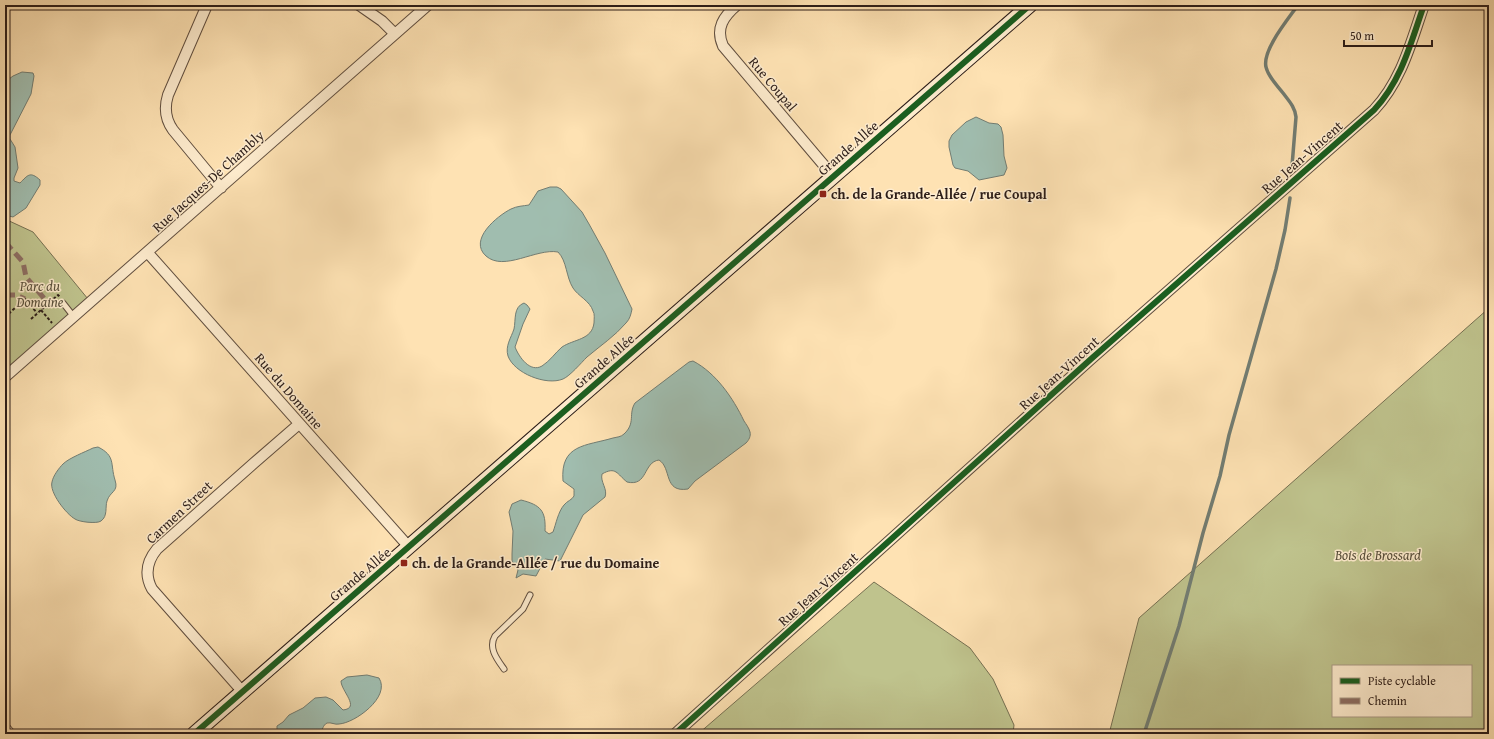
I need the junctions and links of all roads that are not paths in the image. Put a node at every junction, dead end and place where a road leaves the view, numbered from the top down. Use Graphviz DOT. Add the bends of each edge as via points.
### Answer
graph roads {
  1 [pos="207,5"];
  2 [pos="359,5"];
  3 [pos="428,5"];
  4 [pos="737,5"];
  5 [pos="1030,5"];
  6 [pos="1424,5"];
  7 [pos="395,34"];
  8 [pos="834,176"];
  9 [pos="221,188"];
  10 [pos="148,253"];
  11 [pos="63,302"];
  12 [pos="74,317"];
  13 [pos="5,378"];
  14 [pos="299,424"];
  15 [pos="409,547"];
  16 [pos="530,595"];
  17 [pos="504,669"];
  18 [pos="242,691"];
  19 [pos="5,728"];
  20 [pos="10,734"];
  21 [pos="194,734"];
  22 [pos="675,734"];
  1 -- 9 [label="street" via="168,95 165,111 173,130"];
  2 -- 7 [label="street"];
  3 -- 7 [label="street, Rue Jacques-De Chambly"];
  4 -- 8 [label="street, Rue Coupal" via="722,22 720,34 723,46"];
  5 -- 8 [label="street, Grande Allée"];
  6 -- 22 [label="street, Rue Jean-Vincent" via="1399,76 1374,110 1091,359"];
  7 -- 9 [label="street, Rue Jacques-De Chambly"];
  8 -- 15 [label="street, Grande Allée"];
  9 -- 10 [label="street, Rue Jacques-De Chambly"];
  10 -- 12 [label="street, Rue Jacques-De Chambly"];
  10 -- 14 [label="street, Rue du Domaine"];
  11 -- 12 [label="lane"];
  12 -- 13 [label="street, Rue Jacques-De Chambly"];
  14 -- 15 [label="street, Rue du Domaine"];
  14 -- 18 [label="street, Carmen Street" via="158,549 148,564 148,577 152,589"];
  15 -- 18 [label="street, Grande Allée"];
  16 -- 17 [label="lane" via="523,609 493,640 493,651"];
  18 -- 21 [label="street, Grande Allée"];
  19 -- 20 [label="street"];
}
